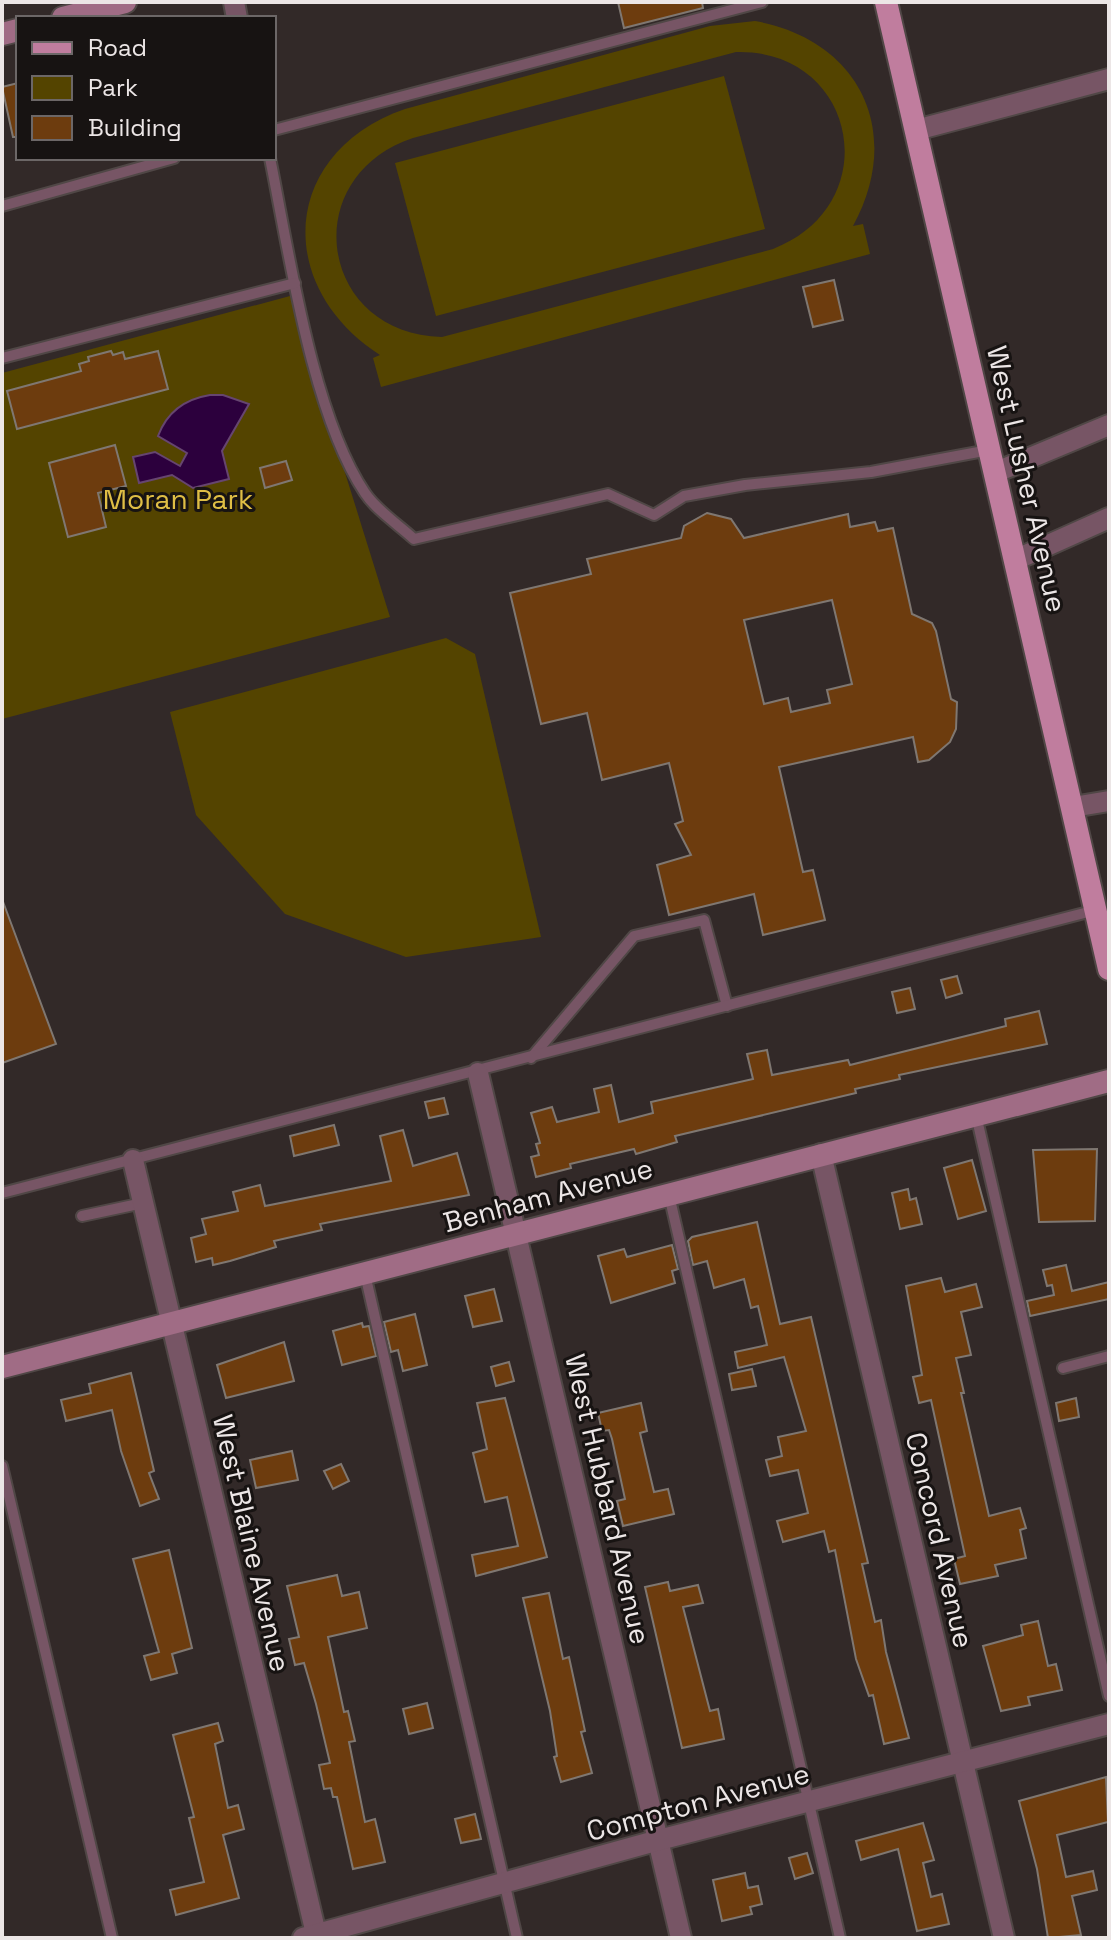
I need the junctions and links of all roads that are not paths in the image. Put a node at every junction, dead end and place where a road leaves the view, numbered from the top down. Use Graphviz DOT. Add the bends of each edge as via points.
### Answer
graph roads {
  1 [pos="125,2"];
  2 [pos="762,2"];
  3 [pos="886,2"];
  4 [pos="71,16"];
  5 [pos="1109,79"];
  6 [pos="276,129"];
  7 [pos="916,130"];
  8 [pos="167,160"];
  9 [pos="270,160"];
  10 [pos="2,206"];
  11 [pos="295,283"];
  12 [pos="2,358"];
  13 [pos="1109,425"];
  14 [pos="989,450"];
  15 [pos="994,473"];
  16 [pos="1109,518"];
  17 [pos="1015,560"];
  18 [pos="1109,801"];
  19 [pos="1073,807"];
  20 [pos="1096,910"];
  21 [pos="1109,969"];
  22 [pos="727,1006"];
  23 [pos="530,1059"];
  24 [pos="478,1073"];
  25 [pos="1109,1081"];
  26 [pos="976,1115"];
  27 [pos="821,1154"];
  28 [pos="133,1160"];
  29 [pos="2,1193"];
  30 [pos="669,1194"];
  31 [pos="143,1203"];
  32 [pos="82,1216"];
  33 [pos="517,1235"];
  34 [pos="365,1274"];
  35 [pos="171,1324"];
  36 [pos="1109,1356"];
  37 [pos="2,1367"];
  38 [pos="1063,1368"];
  39 [pos="2,1466"];
  40 [pos="1109,1696"];
  41 [pos="1109,1724"];
  42 [pos="963,1763"];
  43 [pos="808,1802"];
  44 [pos="659,1840"];
  45 [pos="504,1883"];
  46 [pos="312,1937"];
  47 [pos="112,1938"];
  48 [pos="517,1938"];
  49 [pos="681,1938"];
  50 [pos="840,1938"];
  51 [pos="1004,1938"];
  1 -- 4 [label="main road"];
  2 -- 6 [label="lane"];
  3 -- 7 [label="main road, West Lusher Avenue"];
  5 -- 7 [label="street"];
  7 -- 14 [label="main road, West Lusher Avenue"];
  8 -- 10 [label="lane"];
  9 -- 11 [label="lane"];
  11 -- 12 [label="lane"];
  11 -- 14 [label="lane" via="338,439 365,495 414,539 608,494 654,515 684,496 871,472"];
  13 -- 15 [label="street"];
  14 -- 15 [label="main road, West Lusher Avenue"];
  15 -- 17 [label="main road, West Lusher Avenue"];
  16 -- 17 [label="street"];
  17 -- 19 [label="main road, West Lusher Avenue"];
  18 -- 19 [label="street"];
  19 -- 20 [label="main road, West Lusher Avenue"];
  20 -- 21 [label="main road, West Lusher Avenue"];
  20 -- 22 [label="lane"];
  22 -- 23 [label="lane"];
  22 -- 23 [label="lane" via="704,920 634,936"];
  23 -- 24 [label="lane"];
  24 -- 28 [label="lane"];
  24 -- 33 [label="street, West Hubbard Avenue"];
  25 -- 26 [label="main road, Benham Avenue"];
  26 -- 27 [label="main road, Benham Avenue"];
  26 -- 40 [label="lane"];
  27 -- 30 [label="main road, Benham Avenue"];
  27 -- 42 [label="street, Concord Avenue"];
  28 -- 29 [label="lane"];
  28 -- 31 [label="street, West Blaine Avenue"];
  30 -- 33 [label="main road, Benham Avenue"];
  30 -- 43 [label="lane"];
  31 -- 32 [label="lane"];
  31 -- 35 [label="street, West Blaine Avenue"];
  33 -- 34 [label="main road, Benham Avenue"];
  33 -- 44 [label="street, West Hubbard Avenue"];
  34 -- 35 [label="main road, Benham Avenue"];
  34 -- 45 [label="lane"];
  35 -- 37 [label="main road, Benham Avenue"];
  35 -- 46 [label="street, West Blaine Avenue"];
  36 -- 38 [label="lane"];
  39 -- 47 [label="lane"];
  41 -- 42 [label="street, Compton Avenue"];
  42 -- 43 [label="street, Compton Avenue"];
  42 -- 51 [label="street, Concord Avenue"];
  43 -- 44 [label="street, Compton Avenue"];
  43 -- 50 [label="lane"];
  44 -- 45 [label="street, Compton Avenue"];
  44 -- 49 [label="street, West Hubbard Avenue"];
  45 -- 46 [label="street, Compton Avenue"];
  45 -- 48 [label="lane"];
}
